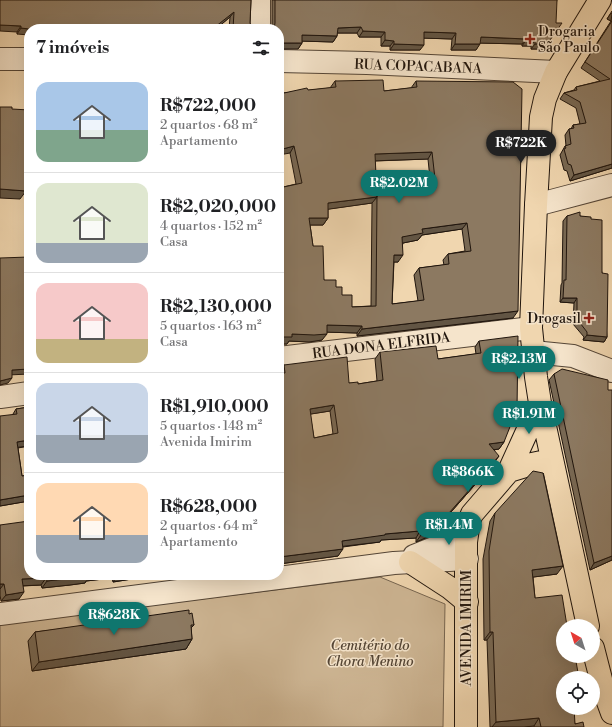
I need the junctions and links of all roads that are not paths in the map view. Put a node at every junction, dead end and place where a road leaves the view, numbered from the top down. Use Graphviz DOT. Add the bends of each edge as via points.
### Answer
graph roads {
  1 [pos="260,0"];
  2 [pos="600,0"];
  3 [pos="259,24"];
  4 [pos="0,59"];
  5 [pos="24,59"];
  6 [pos="284,61"];
  7 [pos="556,72"];
  8 [pos="612,185"];
  9 [pos="536,205"];
  10 [pos="531,328"];
  11 [pos="533,352"];
  12 [pos="284,357"];
  13 [pos="612,371"];
  14 [pos="24,394"];
  15 [pos="0,398"];
  16 [pos="540,403"];
  17 [pos="551,460"];
  18 [pos="509,472"];
  19 [pos="467,533"];
  20 [pos="466,559"];
  21 [pos="402,562"];
  22 [pos="284,577"];
  23 [pos="263,580"];
  24 [pos="467,602"];
  25 [pos="0,614"];
  26 [pos="586,619"];
  27 [pos="597,663"];
  28 [pos="612,713"];
  29 [pos="466,727"];
  1 -- 3 [label="street"];
  2 -- 7 [label="main road"];
  4 -- 5 [label="street"];
  6 -- 7 [label="street, RUA COPACABANA"];
  7 -- 9 [label="main road" via="541,117"];
  8 -- 9 [label="street"];
  9 -- 10 [label="main road"];
  10 -- 11 [label="main road"];
  10 -- 12 [label="street, RUA DONA ELFRIDA"];
  11 -- 13 [label="street" via="573,356"];
  11 -- 16 [label="main road"];
  14 -- 15 [label="street"];
  16 -- 17 [label="main road"];
  16 -- 18 [label="main road, AVENIDA IMIRIM"];
  17 -- 18 [label="main road, AVENIDA IMIRIM"];
  17 -- 26 [label="main road"];
  18 -- 19 [label="main road, AVENIDA IMIRIM" via="472,514"];
  19 -- 20 [label="main road, AVENIDA IMIRIM"];
  19 -- 21 [label="street"];
  20 -- 21 [label="street"];
  20 -- 24 [label="main road, AVENIDA IMIRIM"];
  21 -- 22 [label="street"];
  21 -- 24 [label="main road" via="450,588"];
  23 -- 25 [label="street"];
  24 -- 29 [label="main road, AVENIDA IMIRIM"];
  27 -- 28 [label="main road"];
}
